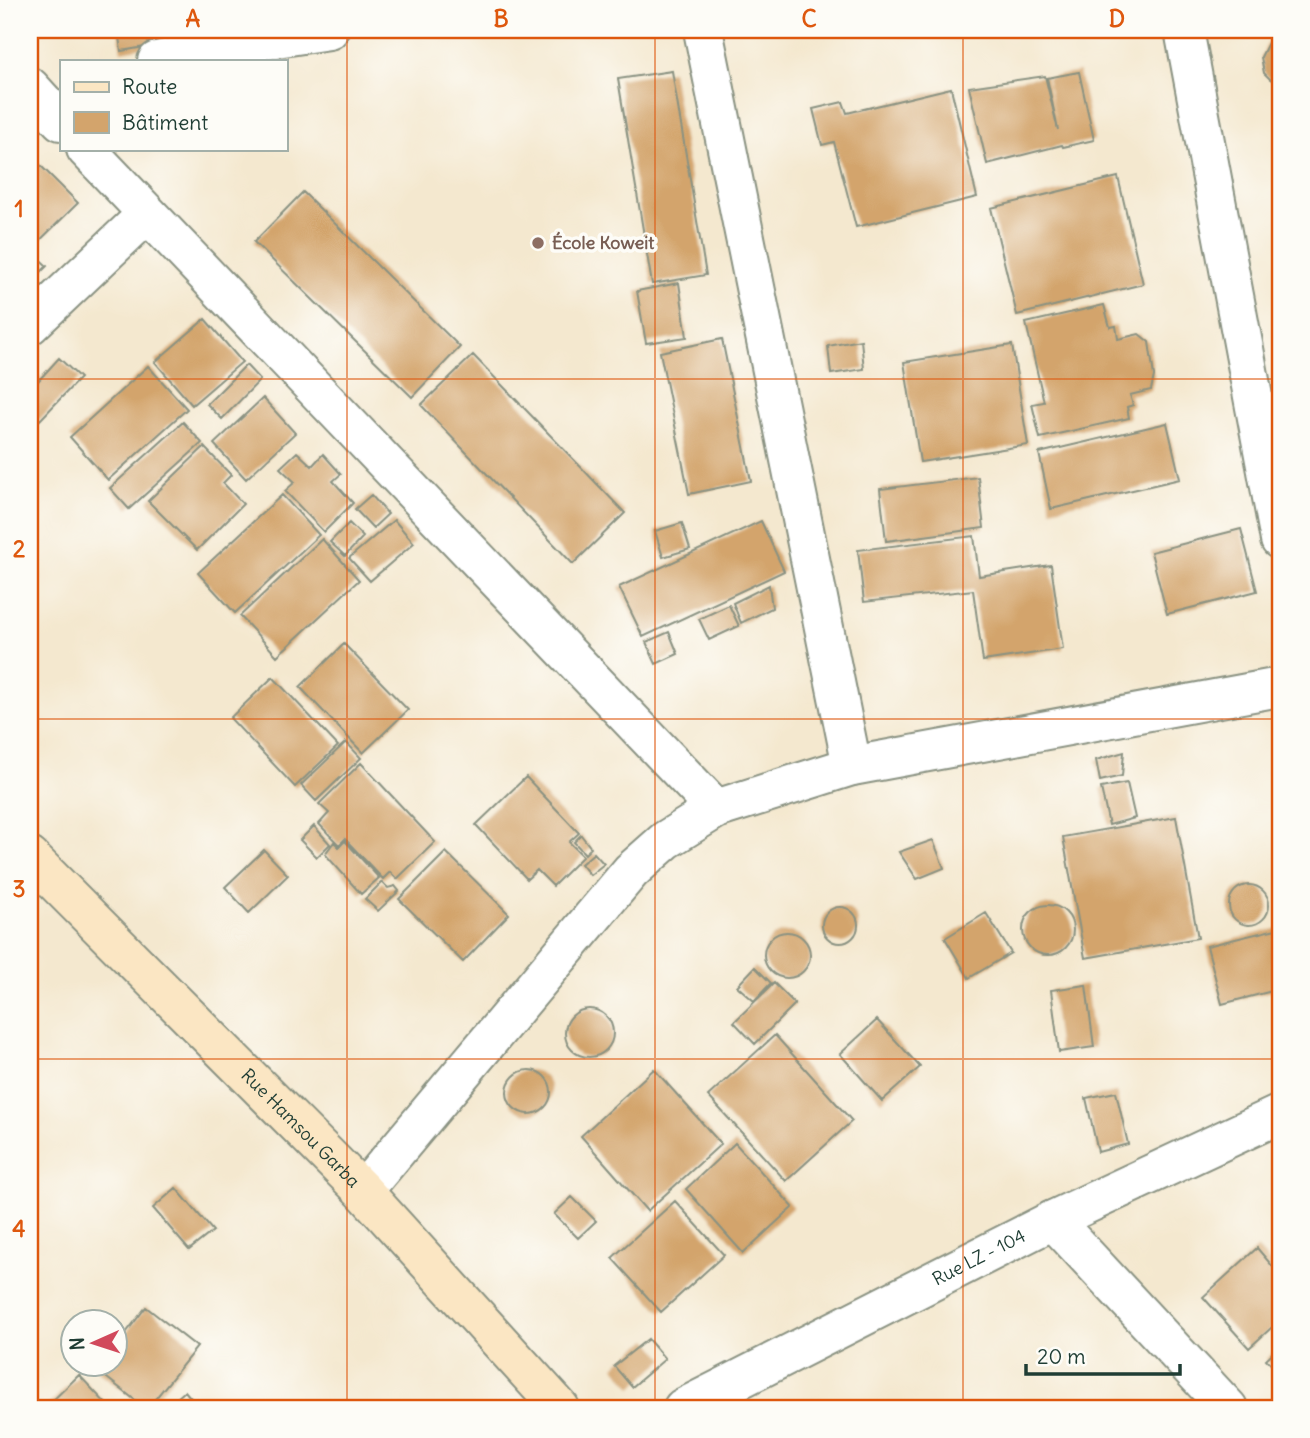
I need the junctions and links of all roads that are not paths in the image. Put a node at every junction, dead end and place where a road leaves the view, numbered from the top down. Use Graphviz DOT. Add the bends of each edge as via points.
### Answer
graph roads {
  1 [pos="329,30"];
  2 [pos="703,30"];
  3 [pos="1184,30"];
  4 [pos="162,60"];
  5 [pos="41,87"];
  6 [pos="60,119"];
  7 [pos="87,150"];
  8 [pos="147,214"];
  9 [pos="30,325"];
  10 [pos="1280,540"];
  11 [pos="1280,687"];
  12 [pos="852,766"];
  13 [pos="716,810"];
  14 [pos="30,858"];
  15 [pos="1280,1114"];
  16 [pos="363,1191"];
  17 [pos="1053,1220"];
  18 [pos="560,1408"];
  19 [pos="683,1408"];
  20 [pos="1228,1408"];
  1 -- 4 [label="street"];
  2 -- 12 [label="street"];
  3 -- 10 [label="street"];
  5 -- 6 [label="street"];
  7 -- 8 [label="street"];
  8 -- 9 [label="street"];
  8 -- 13 [label="street"];
  11 -- 12 [label="street"];
  12 -- 13 [label="street"];
  13 -- 16 [label="street" via="666,840 631,871"];
  14 -- 16 [label="street, Rue Hamsou Garba"];
  15 -- 17 [label="street, Rue LZ - 104"];
  16 -- 18 [label="street, Rue Hamsou Garba"];
  17 -- 19 [label="street, Rue LZ - 104"];
  17 -- 20 [label="street"];
}
